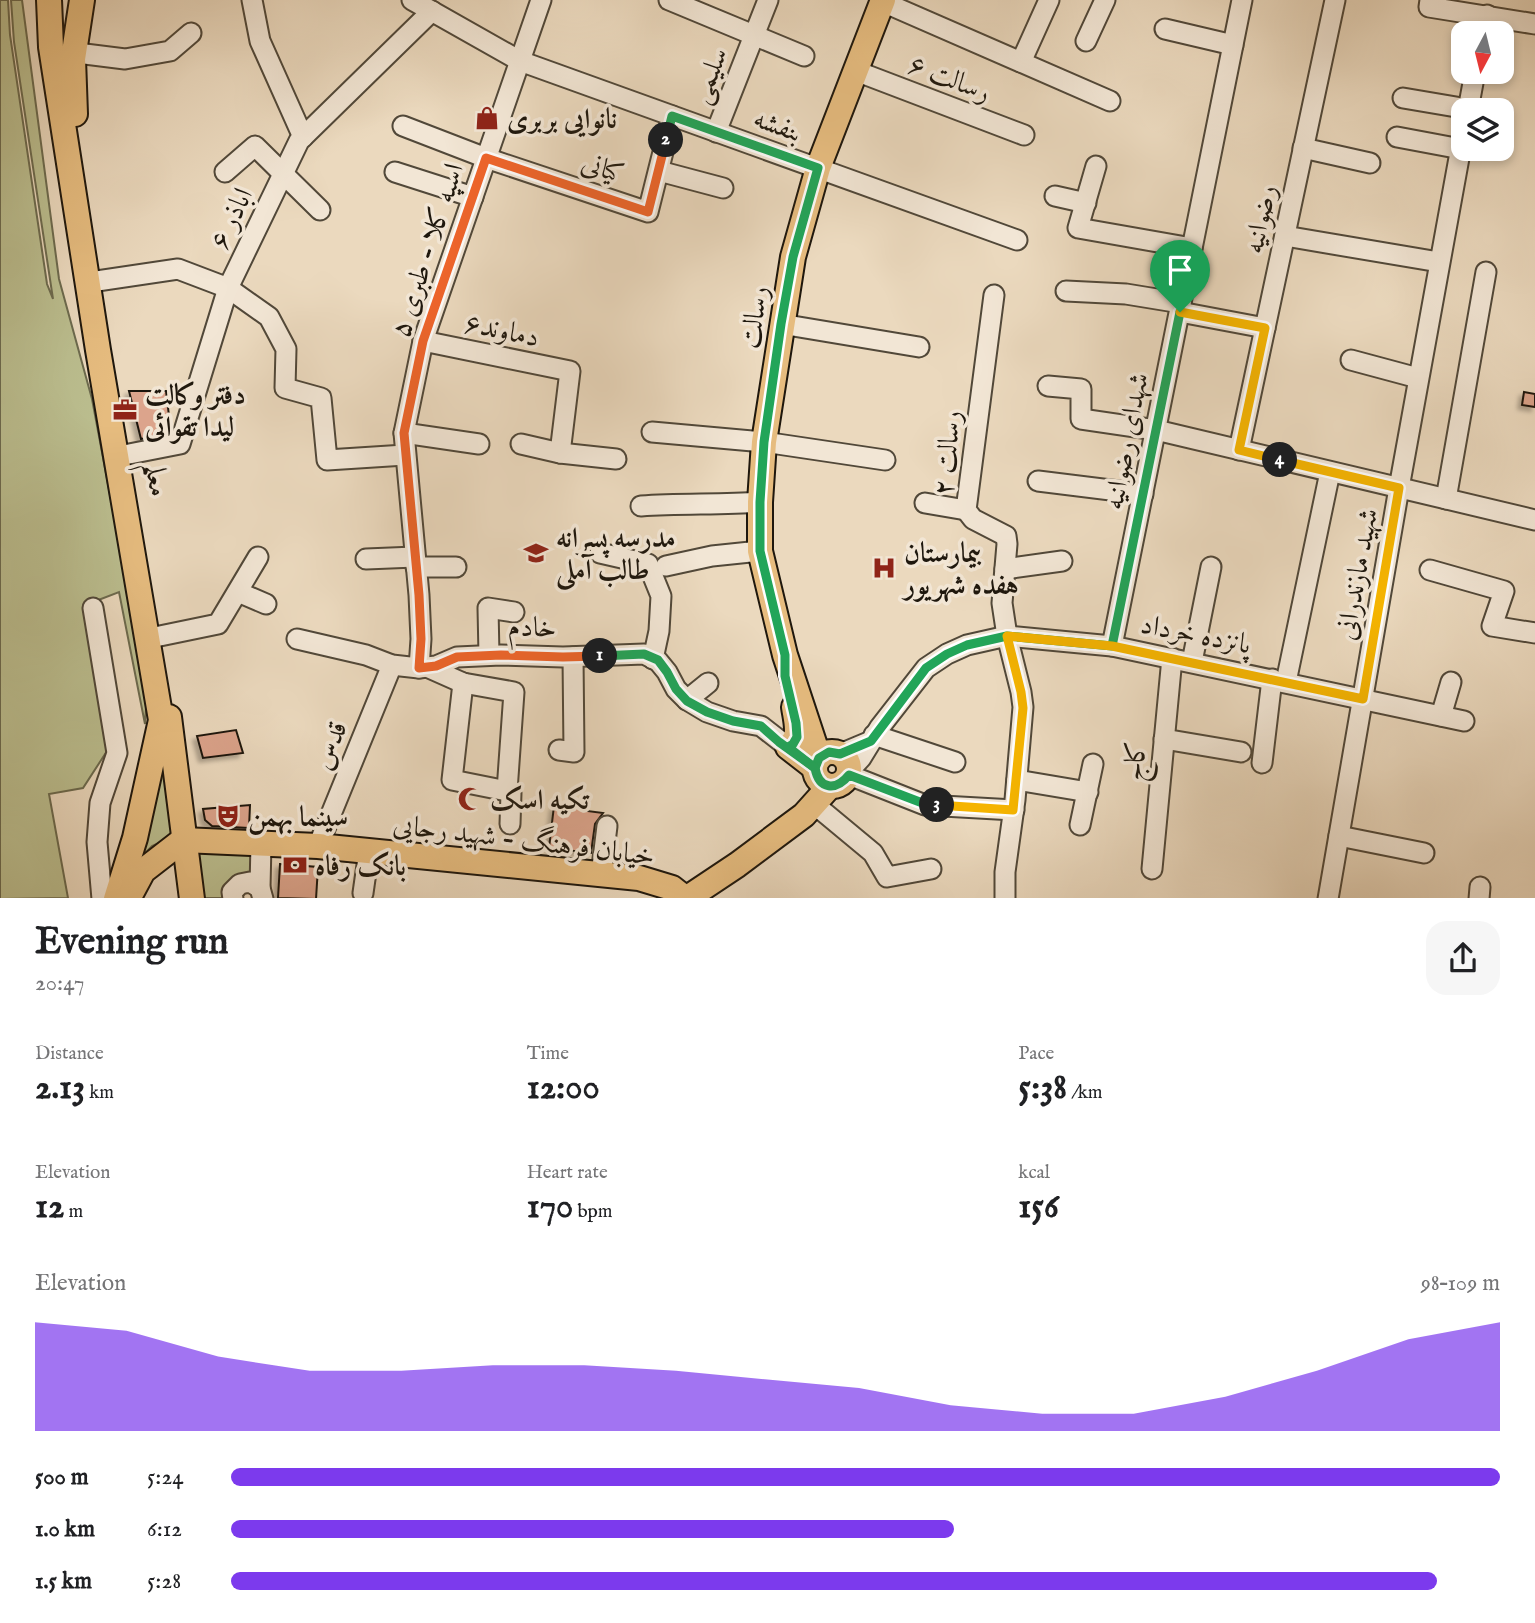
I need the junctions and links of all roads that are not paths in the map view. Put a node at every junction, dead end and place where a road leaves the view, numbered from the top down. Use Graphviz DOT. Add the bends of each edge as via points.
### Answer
graph roads {
  1 [pos="49,0"];
  2 [pos="61,0"];
  3 [pos="82,0"];
  4 [pos="252,0"];
  5 [pos="412,0"];
  6 [pos="541,0"];
  7 [pos="670,0"];
  8 [pos="768,0"];
  9 [pos="1049,0"];
  10 [pos="1105,0"];
  11 [pos="1242,0"];
  12 [pos="1335,0"];
  13 [pos="1430,0"];
  14 [pos="883,1"];
  15 [pos="432,11"];
  16 [pos="1475,21"];
  17 [pos="1514,24"];
  18 [pos="1535,24"];
  19 [pos="1165,29"];
  20 [pos="191,33"];
  21 [pos="754,35"];
  22 [pos="1086,41"];
  23 [pos="1233,45"];
  24 [pos="74,48"];
  25 [pos="804,56"];
  26 [pos="520,61"];
  27 [pos="1021,62"];
  28 [pos="856,71"];
  29 [pos="1404,98"];
  30 [pos="1110,101"];
  31 [pos="1451,107"];
  32 [pos="672,116"];
  33 [pos="403,126"];
  34 [pos="716,132"];
  35 [pos="1024,135"];
  36 [pos="303,137"];
  37 [pos="1397,137"];
  38 [pos="1451,141"];
  39 [pos="1303,148"];
  40 [pos="486,158"];
  41 [pos="1458,161"];
  42 [pos="1370,163"];
  43 [pos="1096,166"];
  44 [pos="818,168"];
  45 [pos="659,171"];
  46 [pos="225,172"];
  47 [pos="396,172"];
  48 [pos="282,174"];
  49 [pos="723,188"];
  50 [pos="1055,196"];
  51 [pos="473,197"];
  52 [pos="1086,203"];
  53 [pos="320,210"];
  54 [pos="1284,236"];
  55 [pos="1017,240"];
  56 [pos="1192,248"];
  57 [pos="1439,262"];
  58 [pos="1486,272"];
  59 [pos="97,281"];
  60 [pos="228,288"];
  61 [pos="1066,291"];
  62 [pos="994,295"];
  63 [pos="1181,307"];
  64 [pos="781,324"];
  65 [pos="1265,328"];
  66 [pos="423,341"];
  67 [pos="919,347"];
  68 [pos="1350,360"];
  69 [pos="1418,378"];
  70 [pos="1048,386"];
  71 [pos="1156,430"];
  72 [pos="652,432"];
  73 [pos="404,433"];
  74 [pos="764,442"];
  75 [pos="479,444"];
  76 [pos="521,444"];
  77 [pos="1239,450"];
  78 [pos="560,453"];
  79 [pos="124,455"];
  80 [pos="405,455"];
  81 [pos="616,459"];
  82 [pos="885,460"];
  83 [pos="1330,472"];
  84 [pos="1038,481"];
  85 [pos="1399,488"];
  86 [pos="1143,494"];
  87 [pos="1446,499"];
  88 [pos="760,502"];
  89 [pos="925,503"];
  90 [pos="641,506"];
  91 [pos="966,510"];
  92 [pos="1535,520"];
  93 [pos="760,551"];
  94 [pos="600,553"];
  95 [pos="258,557"];
  96 [pos="366,559"];
  97 [pos="1062,561"];
  98 [pos="416,562"];
  99 [pos="666,566"];
  100 [pos="456,567"];
  101 [pos="1210,567"];
  102 [pos="1005,569"];
  103 [pos="1430,570"];
  104 [pos="237,592"];
  105 [pos="266,604"];
  106 [pos="93,608"];
  107 [pos="514,612"];
  108 [pos="1535,633"];
  109 [pos="1007,636"];
  110 [pos="155,637"];
  111 [pos="297,639"];
  112 [pos="1112,646"];
  113 [pos="785,655"];
  114 [pos="489,656"];
  115 [pos="573,657"];
  116 [pos="1172,658"];
  117 [pos="653,659"];
  118 [pos="1192,662"];
  119 [pos="392,665"];
  120 [pos="423,668"];
  121 [pos="1279,680"];
  122 [pos="463,682"];
  123 [pos="708,682"];
  124 [pos="1451,682"];
  125 [pos="1363,699"];
  126 [pos="687,701"];
  127 [pos="1441,716"];
  128 [pos="1464,721"];
  129 [pos="873,738"];
  130 [pos="1164,739"];
  131 [pos="788,747"];
  132 [pos="559,750"];
  133 [pos="1241,752"];
  134 [pos="955,762"];
  135 [pos="1262,762"];
  136 [pos="1093,764"];
  137 [pos="831,774"];
  138 [pos="1017,780"];
  139 [pos="507,791"];
  140 [pos="1088,792"];
  141 [pos="1013,810"];
  142 [pos="510,824"];
  143 [pos="1080,825"];
  144 [pos="607,826"];
  145 [pos="1339,836"];
  146 [pos="183,840"];
  147 [pos="261,844"];
  148 [pos="317,846"];
  149 [pos="369,851"];
  150 [pos="1424,853"];
  151 [pos="931,869"];
  152 [pos="1152,869"];
  153 [pos="601,875"];
  154 [pos="262,893"];
  155 [pos="363,893"];
  156 [pos="102,898"];
  157 [pos="116,898"];
  158 [pos="128,898"];
  159 [pos="192,898"];
  160 [pos="233,898"];
  161 [pos="686,898"];
  162 [pos="1005,898"];
  163 [pos="1328,898"];
  1 -- 157 [label="main road, معلم" via="51,47 98,350 161,720 135,838"];
  2 -- 24 [label="main road"];
  3 -- 24 [label="main road"];
  4 -- 36 [label="street" via="260,41"];
  5 -- 15 [label="street, بنفشه"];
  6 -- 26 [label="street, اسپه کلا - طبری ۵"];
  7 -- 21 [label="street"];
  8 -- 21 [label="street, سلیمی"];
  9 -- 27 [label="street"];
  10 -- 22 [label="street"];
  11 -- 23 [label="street, شهدای رضوانیه"];
  12 -- 39 [label="street, رضوانیه"];
  13 -- 16 [label="street" via="1429,7"];
  14 -- 27 [label="street"];
  14 -- 28 [label="main road, رسالت"];
  15 -- 26 [label="street, بنفشه"];
  15 -- 36 [label="street, اباذر ۶"];
  17 -- 18 [label="street"];
  19 -- 23 [label="street"];
  20 -- 24 [label="street" via="170,51 125,59 85,54"];
  21 -- 25 [label="street"];
  21 -- 34 [label="street, سلیمی"];
  23 -- 56 [label="street, شهدای رضوانیه"];
  24 -- 59 [label="main road, معلم" via="76,128"];
  26 -- 32 [label="street, بنفشه"];
  26 -- 40 [label="street, اسپه کلا - طبری ۵"];
  27 -- 30 [label="street"];
  28 -- 35 [label="street, رسالت ۶"];
  28 -- 44 [label="main road, رسالت"];
  29 -- 31 [label="street"];
  32 -- 34 [label="street, بنفشه"];
  32 -- 45 [label="street, کیانی"];
  33 -- 40 [label="street"];
  34 -- 44 [label="street, بنفشه"];
  36 -- 48 [label="street, اباذر ۶"];
  37 -- 38 [label="street"];
  39 -- 42 [label="street"];
  39 -- 54 [label="street, رضوانیه"];
  40 -- 45 [label="street, کیانی" via="648,212"];
  40 -- 51 [label="street, اسپه کلا - طبری ۵"];
  41 -- 57 [label="street, شهید مازندرانی"];
  43 -- 52 [label="street"];
  44 -- 55 [label="street, بنفشه"];
  44 -- 64 [label="main road, رسالت" via="793,257"];
  45 -- 49 [label="street"];
  46 -- 48 [label="street" via="255,146"];
  47 -- 51 [label="street"];
  48 -- 53 [label="street"];
  48 -- 60 [label="street, اباذر ۶"];
  50 -- 52 [label="street"];
  51 -- 66 [label="street, اسپه کلا - طبری ۵"];
  52 -- 56 [label="street" via="1078,228"];
  54 -- 57 [label="street"];
  54 -- 65 [label="street, رضوانیه"];
  56 -- 63 [label="street, شهدای رضوانیه"];
  57 -- 69 [label="street, شهید مازندرانی"];
  58 -- 87 [label="street"];
  59 -- 60 [label="street" via="178,270"];
  59 -- 79 [label="main road, معلم"];
  60 -- 79 [label="street, اباذر ۶" via="180,444"];
  60 -- 80 [label="street" via="269,317 286,349 285,388 321,398 327,460"];
  61 -- 63 [label="street" via="1126,294"];
  62 -- 91 [label="street, رسالت ۲"];
  63 -- 65 [label="street"];
  63 -- 71 [label="street, شهدای رضوانیه"];
  64 -- 67 [label="street"];
  64 -- 74 [label="main road, رسالت"];
  65 -- 77 [label="street, رضوانیه"];
  66 -- 73 [label="street, اسپه کلا - طبری ۵"];
  66 -- 78 [label="street, دماوند۶" via="570,371"];
  68 -- 69 [label="street"];
  69 -- 85 [label="street, شهید مازندرانی"];
  70 -- 71 [label="street" via="1082,389 1081,419"];
  71 -- 77 [label="street"];
  71 -- 86 [label="street, شهدای رضوانیه"];
  72 -- 74 [label="street"];
  73 -- 75 [label="street"];
  73 -- 80 [label="street, اسپه کلا - طبری ۵"];
  74 -- 82 [label="street"];
  74 -- 88 [label="main road, رسالت"];
  76 -- 78 [label="street"];
  77 -- 83 [label="street"];
  78 -- 81 [label="street"];
  79 -- 110 [label="main road, معلم"];
  80 -- 98 [label="street, اسپه کلا - طبری ۵"];
  83 -- 85 [label="street"];
  83 -- 121 [label="street"];
  84 -- 86 [label="street"];
  85 -- 87 [label="street"];
  85 -- 125 [label="street, شهید مازندرانی"];
  86 -- 112 [label="street, شهدای رضوانیه"];
  87 -- 92 [label="street"];
  88 -- 90 [label="street"];
  88 -- 93 [label="main road, رسالت"];
  89 -- 91 [label="street"];
  91 -- 102 [label="street, رسالت ۲" via="972,519 1006,536"];
  93 -- 99 [label="street"];
  93 -- 113 [label="main road, رسالت"];
  94 -- 117 [label="street" via="648,564 661,596"];
  95 -- 104 [label="street"];
  96 -- 98 [label="street"];
  97 -- 102 [label="street"];
  98 -- 100 [label="street"];
  98 -- 120 [label="street, اسپه کلا - طبری ۵"];
  101 -- 118 [label="street"];
  102 -- 109 [label="street, رسالت ۲" via="1002,603"];
  103 -- 108 [label="street" via="1504,591 1492,626"];
  104 -- 105 [label="street"];
  104 -- 110 [label="street" via="218,624"];
  106 -- 156 [label="street" via="117,753 100,803 97,842"];
  107 -- 114 [label="street" via="488,608"];
  109 -- 112 [label="street, پانزده خرداد"];
  109 -- 129 [label="street, پانزده خرداد" via="967,645 926,668"];
  109 -- 138 [label="street, رسالت ۲" via="1023,708"];
  110 -- 146 [label="main road, معلم"];
  111 -- 119 [label="street, خادم"];
  112 -- 116 [label="street, پانزده خرداد"];
  113 -- 131 [label="main road, رسالت" via="797,730"];
  113 -- 137 [label="main road, رسالت"];
  114 -- 115 [label="street, خادم"];
  114 -- 120 [label="street, خادم" via="457,657"];
  115 -- 117 [label="street, خادم" via="644,654"];
  115 -- 132 [label="street" via="574,752"];
  116 -- 118 [label="street, پانزده خرداد"];
  116 -- 130 [label="street, کاج"];
  117 -- 126 [label="street"];
  118 -- 121 [label="street, پانزده خرداد"];
  119 -- 120 [label="street, خادم"];
  119 -- 148 [label="street, قدس"];
  120 -- 122 [label="street"];
  121 -- 125 [label="street, پانزده خرداد"];
  121 -- 135 [label="street"];
  122 -- 139 [label="street" via="514,692"];
  122 -- 139 [label="street" via="452,780"];
  123 -- 126 [label="street"];
  124 -- 127 [label="street"];
  125 -- 127 [label="street, پانزده خرداد"];
  125 -- 145 [label="street, شهید مازندرانی"];
  126 -- 131 [label="street" via="733,721 761,726"];
  127 -- 128 [label="street, پانزده خرداد"];
  129 -- 134 [label="street"];
  129 -- 137 [label="street, پانزده خرداد" via="861,758"];
  130 -- 133 [label="street"];
  130 -- 152 [label="street, کاج"];
  131 -- 137 [label="main road"];
  136 -- 140 [label="street"];
  137 -- 141 [label="street" via="925,804"];
  137 -- 151 [label="street" via="887,877"];
  137 -- 161 [label="main road, پانزده خرداد" via="804,815"];
  138 -- 140 [label="street"];
  138 -- 141 [label="street, رسالت ۲"];
  139 -- 142 [label="street" via="511,793"];
  140 -- 143 [label="street"];
  141 -- 162 [label="street, رسالت ۲"];
  144 -- 153 [label="street"];
  145 -- 150 [label="street"];
  145 -- 163 [label="street, شهید مازندرانی"];
  146 -- 147 [label="main road, خیابان فرهنگ - شهید رجایی"];
  146 -- 158 [label="main road" via="143,871"];
  146 -- 159 [label="main road, معلم"];
  147 -- 148 [label="main road, خیابان فرهنگ - شهید رجایی"];
  147 -- 154 [label="street"];
  148 -- 149 [label="main road, خیابان فرهنگ - شهید رجایی"];
  149 -- 153 [label="main road, خیابان فرهنگ - شهید رجایی"];
  149 -- 155 [label="street"];
  153 -- 161 [label="main road, خیابان فرهنگ - شهید رجایی" via="654,881"];
  154 -- 160 [label="street" via="250,882 240,884 232,892"];
}
